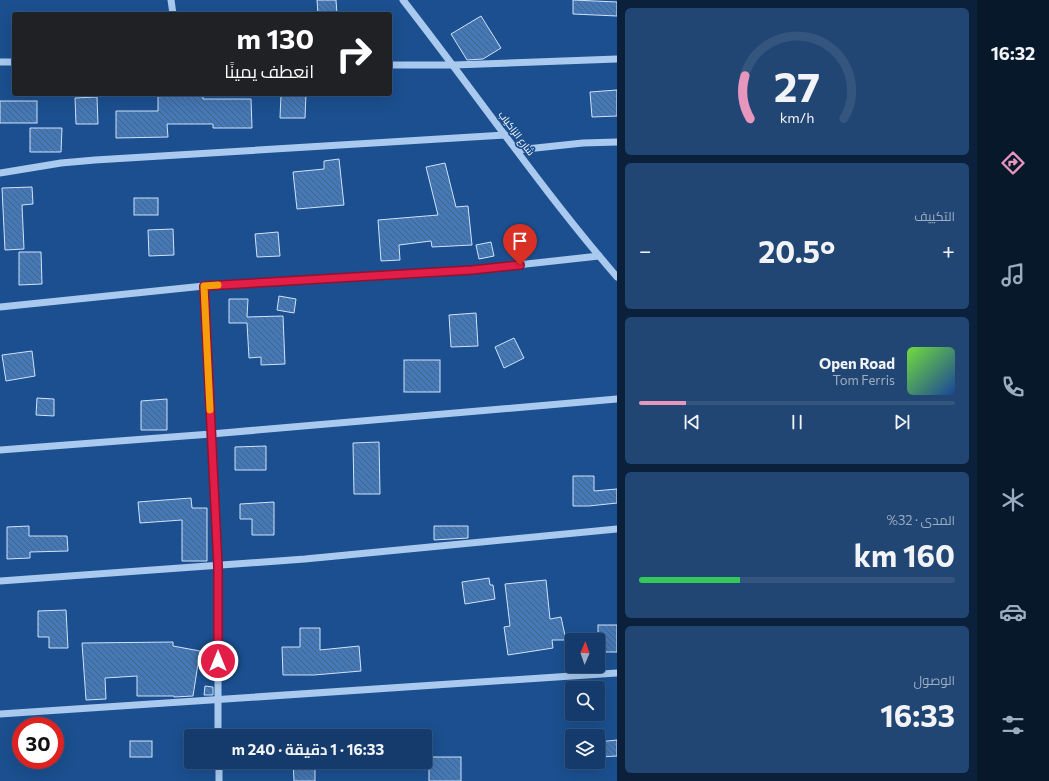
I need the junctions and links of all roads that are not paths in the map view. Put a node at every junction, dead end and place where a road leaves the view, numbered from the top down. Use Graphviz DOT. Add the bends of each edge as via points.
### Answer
graph roads {
  1 [pos="171,0"];
  2 [pos="403,0"];
  3 [pos="173,12"];
  4 [pos="617,60"];
  5 [pos="0,62"];
  6 [pos="12,62"];
  7 [pos="392,65"];
  8 [pos="454,65"];
  9 [pos="505,135"];
  10 [pos="617,142"];
  11 [pos="517,150"];
  12 [pos="0,174"];
  13 [pos="599,256"];
  14 [pos="617,277"];
  15 [pos="204,286"];
  16 [pos="0,307"];
  17 [pos="617,398"];
  18 [pos="211,434"];
  19 [pos="0,450"];
  20 [pos="617,529"];
  21 [pos="218,566"];
  22 [pos="0,581"];
  23 [pos="617,674"];
  24 [pos="217,701"];
  25 [pos="0,714"];
  26 [pos="218,729"];
  27 [pos="219,769"];
  28 [pos="219,781"];
  1 -- 3 [label="street"];
  2 -- 8 [label="street, شارع الزاكياب"];
  4 -- 8 [label="street"];
  5 -- 6 [label="street"];
  7 -- 8 [label="street"];
  8 -- 9 [label="street, شارع الزاكياب"];
  9 -- 11 [label="street, شارع الزاكياب"];
  9 -- 12 [label="street" via="95,160"];
  10 -- 11 [label="street"];
  11 -- 13 [label="street, شارع الزاكياب"];
  13 -- 14 [label="street, شارع الزاكياب"];
  13 -- 15 [label="street" via="472,270"];
  15 -- 16 [label="street"];
  15 -- 18 [label="street"];
  17 -- 18 [label="street"];
  18 -- 19 [label="street"];
  18 -- 21 [label="street"];
  20 -- 21 [label="street"];
  21 -- 22 [label="street"];
  21 -- 24 [label="street"];
  23 -- 24 [label="street"];
  24 -- 25 [label="street"];
  24 -- 26 [label="street"];
  27 -- 28 [label="street"];
}
